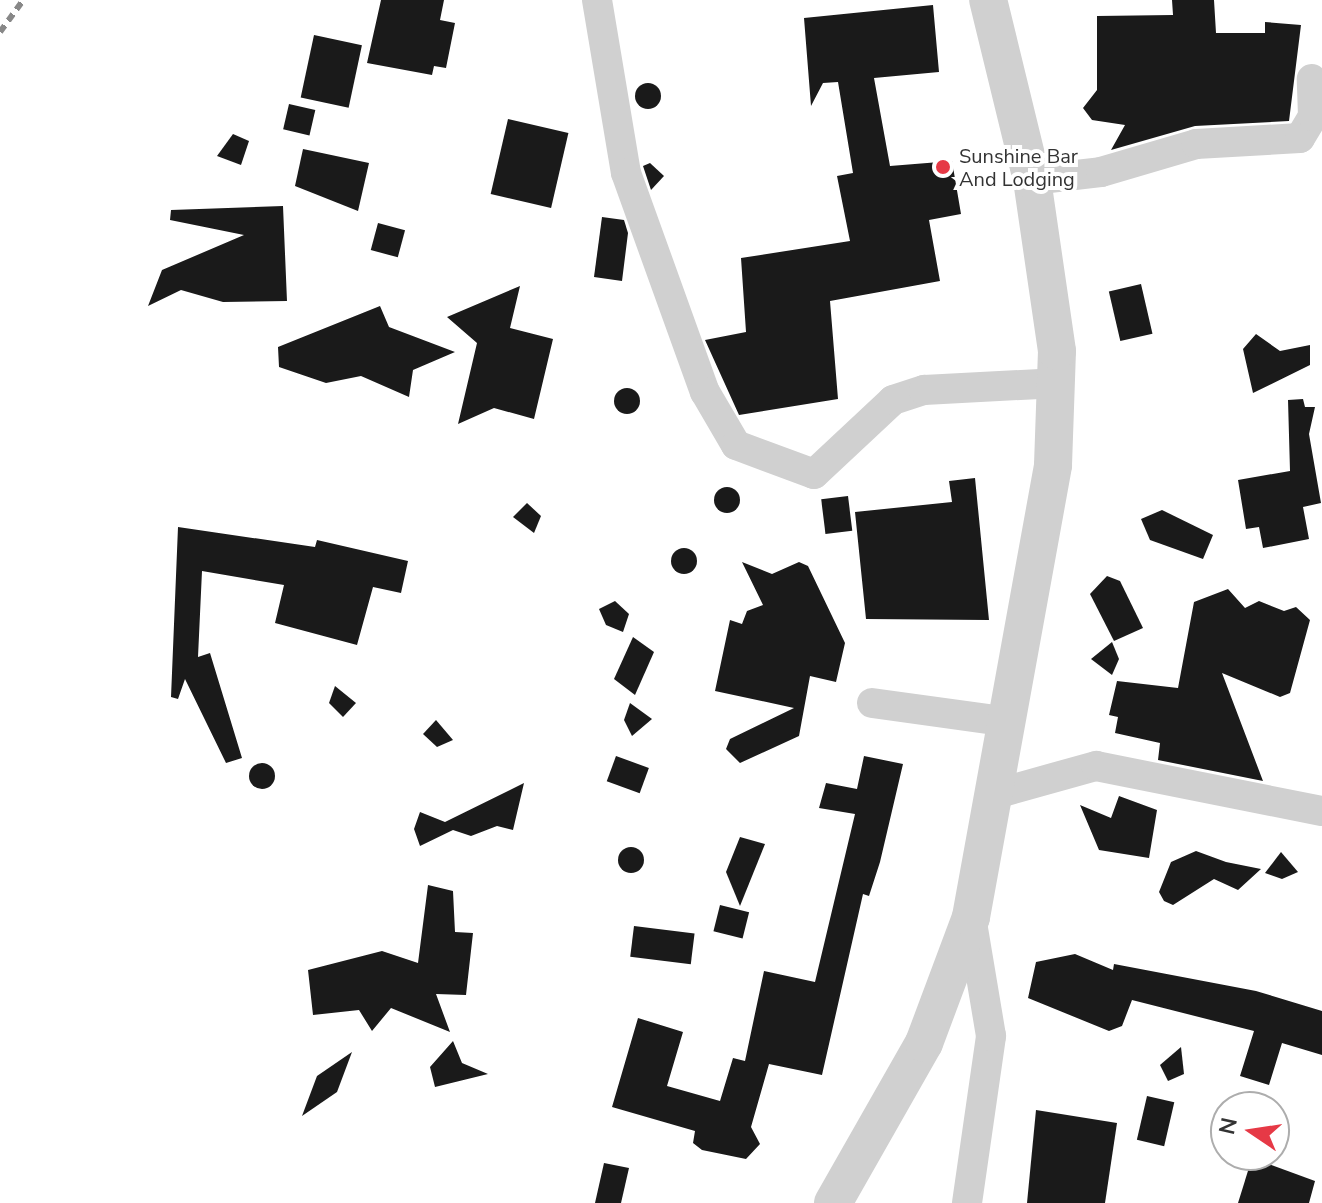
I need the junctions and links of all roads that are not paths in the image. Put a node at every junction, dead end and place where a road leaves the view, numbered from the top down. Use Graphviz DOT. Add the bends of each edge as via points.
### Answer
graph roads {
  1 [pos="597,0"];
  2 [pos="988,0"];
  3 [pos="1312,79"];
  4 [pos="1032,180"];
  5 [pos="1059,383"];
  6 [pos="872,703"];
  7 [pos="1009,722"];
  8 [pos="999,793"];
  9 [pos="1322,811"];
  10 [pos="971,917"];
  11 [pos="833,1203"];
  12 [pos="967,1203"];
  1 -- 5 [label="street" via="626,173 705,392 736,445 814,474 893,400 924,390"];
  2 -- 4 [label="street"];
  3 -- 4 [label="street" via="1313,116 1300,138 1196,144 1101,172"];
  4 -- 5 [label="street"];
  5 -- 7 [label="street" via="1053,465"];
  6 -- 7 [label="street"];
  7 -- 8 [label="street"];
  8 -- 9 [label="street" via="1096,766"];
  8 -- 10 [label="street"];
  10 -- 11 [label="street" via="924,1043"];
  10 -- 12 [label="street" via="991,1036"];
}
